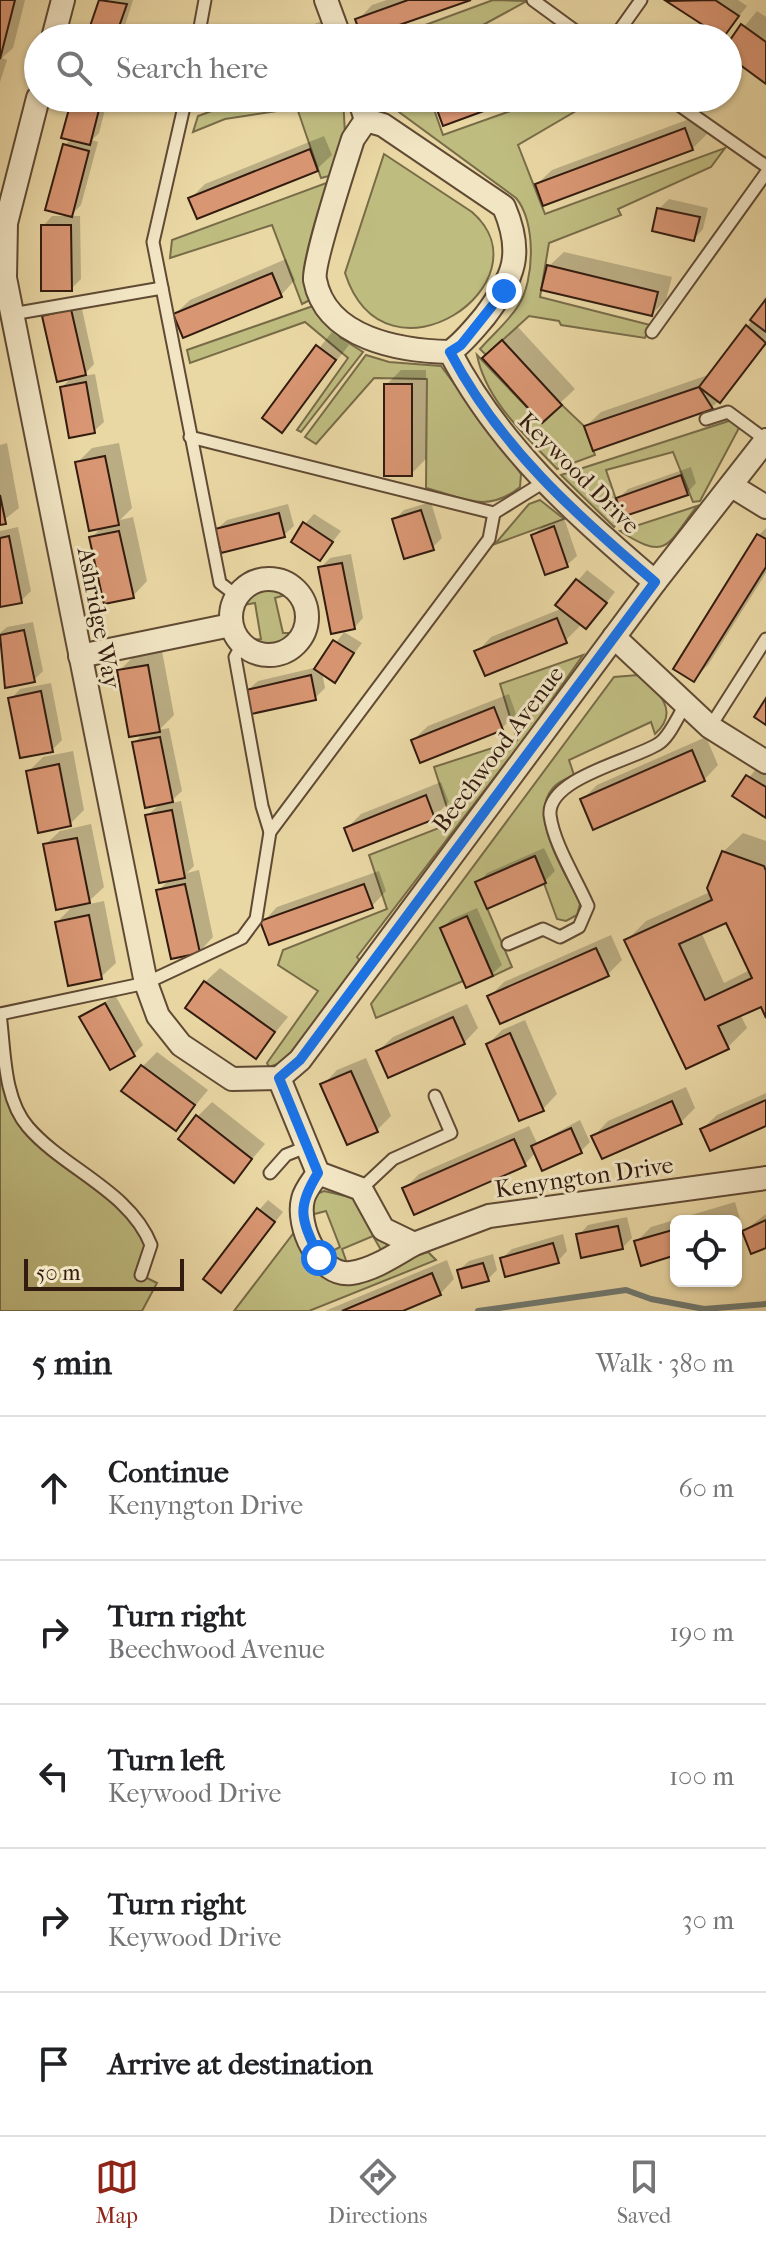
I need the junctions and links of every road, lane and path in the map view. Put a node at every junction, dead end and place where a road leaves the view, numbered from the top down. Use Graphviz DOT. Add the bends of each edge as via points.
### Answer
graph roads {
  1 [pos="63,0"];
  2 [pos="205,0"];
  3 [pos="326,0"];
  4 [pos="533,0"];
  5 [pos="641,0"];
  6 [pos="57,24"];
  7 [pos="201,24"];
  8 [pos="335,24"];
  9 [pos="566,24"];
  10 [pos="624,24"];
  11 [pos="34,112"];
  12 [pos="183,112"];
  13 [pos="363,112"];
  14 [pos="689,112"];
  15 [pos="366,120"];
  16 [pos="766,166"];
  17 [pos="766,173"];
  18 [pos="162,288"];
  19 [pos="7,303"];
  20 [pos="652,332"];
  21 [pos="450,352"];
  22 [pos="706,419"];
  23 [pos="190,437"];
  24 [pos="766,440"];
  25 [pos="544,482"];
  26 [pos="732,486"];
  27 [pos="766,507"];
  28 [pos="494,513"];
  29 [pos="655,582"];
  30 [pos="237,596"];
  31 [pos="237,635"];
  32 [pos="614,637"];
  33 [pos="766,639"];
  34 [pos="80,656"];
  35 [pos="686,703"];
  36 [pos="710,727"];
  37 [pos="766,762"];
  38 [pos="270,832"];
  39 [pos="508,944"];
  40 [pos="146,983"];
  41 [pos="0,1014"];
  42 [pos="273,1079"];
  43 [pos="435,1096"];
  44 [pos="306,1147"];
  45 [pos="270,1173"];
  46 [pos="318,1173"];
  47 [pos="766,1178"];
  48 [pos="361,1189"];
  49 [pos="414,1244"];
  50 [pos="141,1275"];
  1 -- 6 [label="street"];
  2 -- 7 [label="lane"];
  3 -- 8 [label="street"];
  4 -- 9 [label="lane"];
  5 -- 10 [label="lane"];
  11 -- 19 [label="street, Ashridge Way" via="6,223"];
  12 -- 18 [label="lane" via="153,242"];
  13 -- 15 [label="street"];
  14 -- 16 [label="lane"];
  15 -- 21 [label="street" via="383,125 504,207 513,229 509,284"];
  15 -- 21 [label="street" via="353,139 314,278 324,303 346,326 383,344"];
  17 -- 20 [label="lane"];
  18 -- 19 [label="lane"];
  18 -- 23 [label="lane"];
  19 -- 34 [label="street, Ashridge Way"];
  21 -- 25 [label="street, Keywood Drive" via="472,394"];
  22 -- 24 [label="lane" via="728,412"];
  23 -- 28 [label="lane"];
  23 -- 30 [label="lane" via="220,583"];
  24 -- 26 [label="street, Beechwood Avenue"];
  25 -- 28 [label="lane"];
  25 -- 29 [label="street, Keywood Drive"];
  26 -- 27 [label="street"];
  26 -- 29 [label="street, Beechwood Avenue"];
  28 -- 38 [label="lane" via="489,539"];
  29 -- 32 [label="street, Beechwood Avenue"];
  30 -- 31 [label="street" via="232,605"];
  30 -- 31 [label="street" via="269,579 292,587 306,607 305,632 288,650 264,655"];
  31 -- 34 [label="street"];
  31 -- 38 [label="lane" via="235,657"];
  32 -- 35 [label="street"];
  32 -- 42 [label="street, Beechwood Avenue" via="300,1060"];
  33 -- 36 [label="lane"];
  34 -- 40 [label="street, Ashridge Way"];
  35 -- 36 [label="street"];
  35 -- 39 [label="lane" via="661,743 570,783 556,795 550,810 552,826 588,906 579,927 560,937 543,929"];
  36 -- 37 [label="street"];
  38 -- 40 [label="lane" via="256,919 242,938"];
  40 -- 41 [label="lane"];
  40 -- 42 [label="street, Ashridge Way" via="158,1016 181,1045 232,1079"];
  41 -- 50 [label="lane" via="10,1091 27,1126 132,1214 151,1245"];
  42 -- 44 [label="street"];
  43 -- 48 [label="lane" via="451,1133 393,1159"];
  44 -- 45 [label="lane" via="286,1155"];
  44 -- 46 [label="street"];
  46 -- 48 [label="street"];
  46 -- 49 [label="street, Kenyngton Drive" via="303,1197 301,1218 319,1258 330,1269 349,1273"];
  47 -- 49 [label="street, Kenyngton Drive" via="489,1216"];
  48 -- 49 [label="street" via="383,1229"];
}
